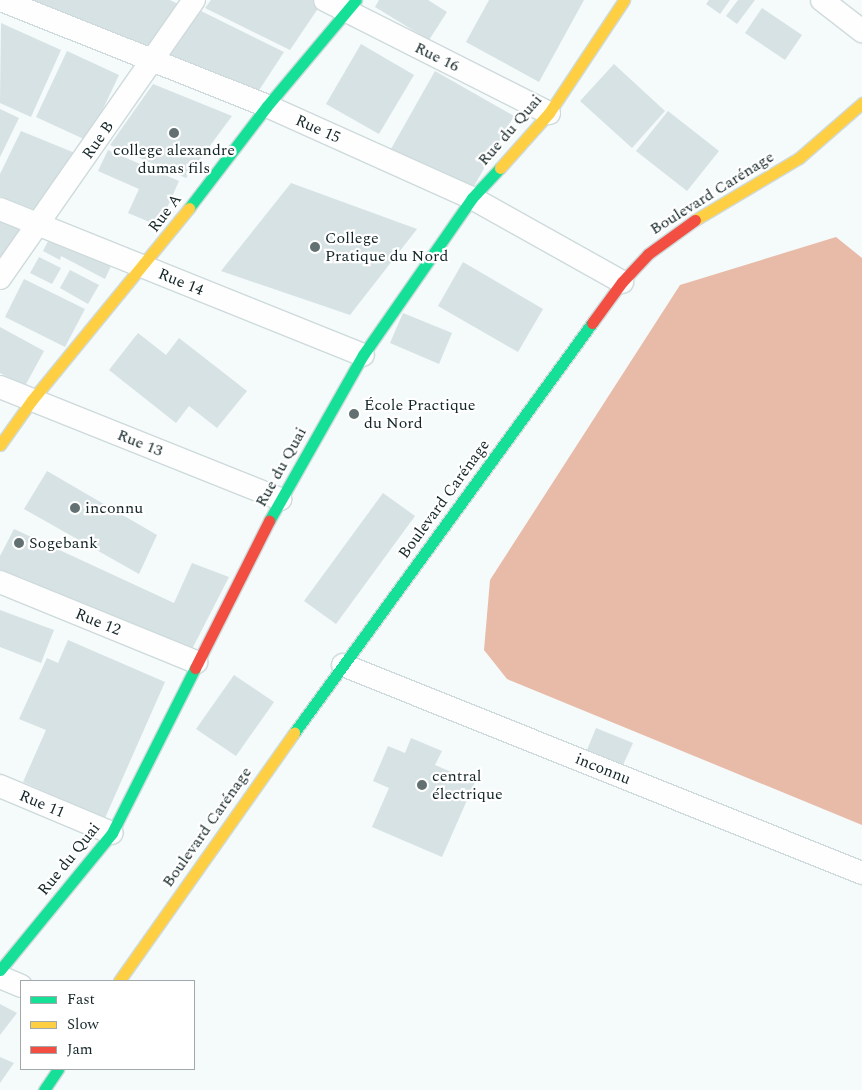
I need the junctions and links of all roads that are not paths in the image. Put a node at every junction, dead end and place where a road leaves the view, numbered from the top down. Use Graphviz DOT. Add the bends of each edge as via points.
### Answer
graph roads {
  1 [pos="2,0"];
  2 [pos="194,0"];
  3 [pos="324,0"];
  4 [pos="624,0"];
  5 [pos="822,0"];
  6 [pos="351,6"];
  7 [pos="862,31"];
  8 [pos="154,58"];
  9 [pos="862,102"];
  10 [pos="267,106"];
  11 [pos="550,113"];
  12 [pos="472,198"];
  13 [pos="0,209"];
  14 [pos="40,225"];
  15 [pos="144,267"];
  16 [pos="0,278"];
  17 [pos="622,282"];
  18 [pos="363,355"];
  19 [pos="0,387"];
  20 [pos="32,400"];
  21 [pos="0,445"];
  22 [pos="280,500"];
  23 [pos="0,582"];
  24 [pos="196,662"];
  25 [pos="343,665"];
  26 [pos="0,786"];
  27 [pos="112,833"];
  28 [pos="862,873"];
  29 [pos="0,970"];
  30 [pos="0,977"];
  31 [pos="120,980"];
  32 [pos="20,986"];
  33 [pos="57,1070"];
  34 [pos="44,1090"];
  1 -- 8 [label="street, Rue 15"];
  2 -- 8 [label="street, Rue B"];
  3 -- 6 [label="street, Rue 16"];
  4 -- 11 [label="street, Rue du Quai"];
  5 -- 7 [label="street"];
  6 -- 10 [label="street, Rue A"];
  6 -- 11 [label="street, Rue 16"];
  8 -- 10 [label="street, Rue 15"];
  8 -- 14 [label="street, Rue B"];
  9 -- 17 [label="street, Boulevard Carénage" via="799,158 690,223 648,254"];
  10 -- 12 [label="street, Rue 15"];
  10 -- 15 [label="street, Rue A"];
  11 -- 12 [label="street, Rue du Quai"];
  12 -- 17 [label="street, Rue 15"];
  12 -- 18 [label="street, Rue du Quai"];
  13 -- 14 [label="street, Rue 14"];
  14 -- 15 [label="street, Rue 14"];
  14 -- 16 [label="street, Rue B"];
  15 -- 18 [label="street, Rue 14"];
  15 -- 20 [label="street, Rue A"];
  17 -- 25 [label="street, Boulevard Carénage"];
  18 -- 22 [label="street, Rue du Quai"];
  19 -- 20 [label="street, Rue 13"];
  20 -- 21 [label="street, Rue A"];
  20 -- 22 [label="street, Rue 13"];
  22 -- 24 [label="street, Rue du Quai"];
  23 -- 24 [label="street, Rue 12"];
  24 -- 27 [label="street, Rue du Quai"];
  25 -- 28 [label="street, inconnu"];
  25 -- 31 [label="street, Boulevard Carénage"];
  26 -- 27 [label="street, Rue 11"];
  27 -- 29 [label="street, Rue du Quai"];
  30 -- 32 [label="street"];
  33 -- 34 [label="street"];
}
